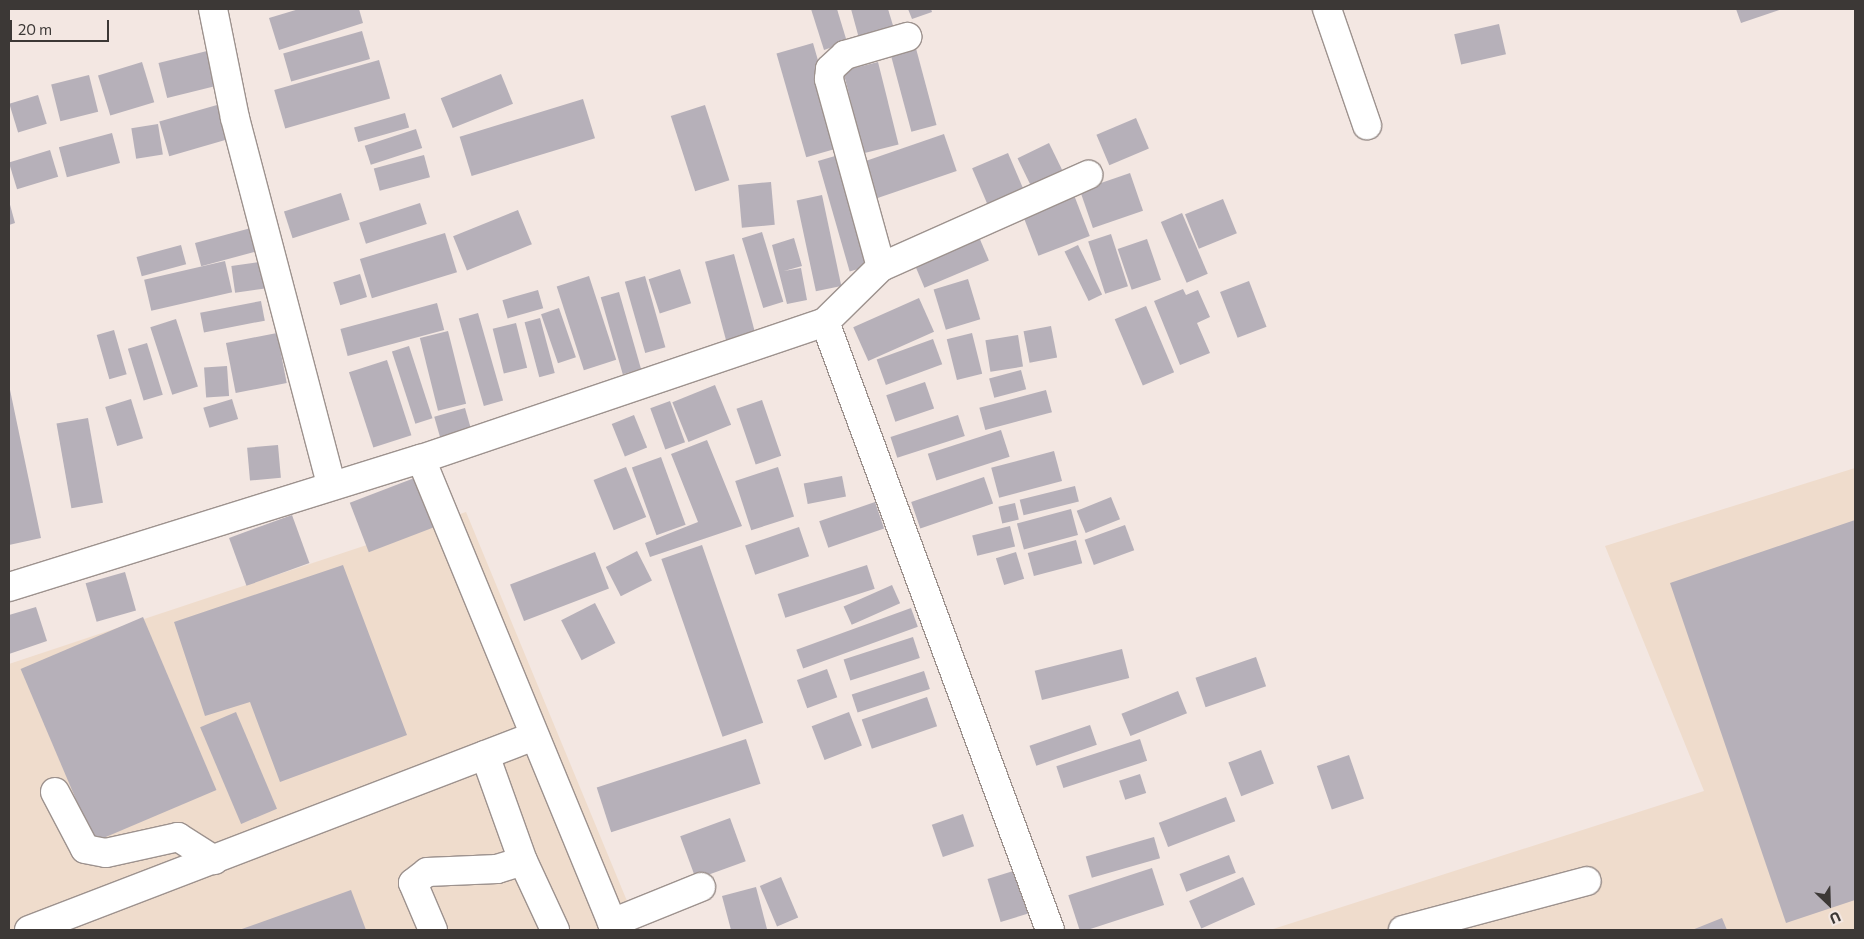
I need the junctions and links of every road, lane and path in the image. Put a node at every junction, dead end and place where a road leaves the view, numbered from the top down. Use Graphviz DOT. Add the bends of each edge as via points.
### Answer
graph roads {
  1 [pos="213,9"];
  2 [pos="1328,9"];
  3 [pos="907,37"];
  4 [pos="1367,125"];
  5 [pos="1088,175"];
  6 [pos="881,267"];
  7 [pos="825,322"];
  8 [pos="421,458"];
  9 [pos="331,484"];
  10 [pos="9,588"];
  11 [pos="534,736"];
  12 [pos="485,755"];
  13 [pos="55,792"];
  14 [pos="214,860"];
  15 [pos="523,861"];
  16 [pos="1587,881"];
  17 [pos="701,887"];
  18 [pos="613,927"];
  19 [pos="29,930"];
  20 [pos="434,930"];
  21 [pos="555,930"];
  22 [pos="1050,930"];
  23 [pos="1403,930"];
  1 -- 9 [label="street" via="235,118"];
  2 -- 4 [label="street"];
  3 -- 6 [label="street" via="845,55 833,63 829,79"];
  5 -- 6 [label="street"];
  6 -- 7 [label="street"];
  7 -- 8 [label="street"];
  7 -- 22 [label="street"];
  8 -- 9 [label="street"];
  8 -- 11 [label="street"];
  9 -- 10 [label="street"];
  11 -- 12 [label="street"];
  11 -- 18 [label="street"];
  12 -- 14 [label="street"];
  12 -- 15 [label="street"];
  13 -- 14 [label="street" via="86,849 106,853 178,837"];
  14 -- 19 [label="street"];
  15 -- 20 [label="street" via="497,868 427,872 414,883"];
  15 -- 21 [label="street"];
  16 -- 23 [label="street"];
  17 -- 18 [label="street"];
}
